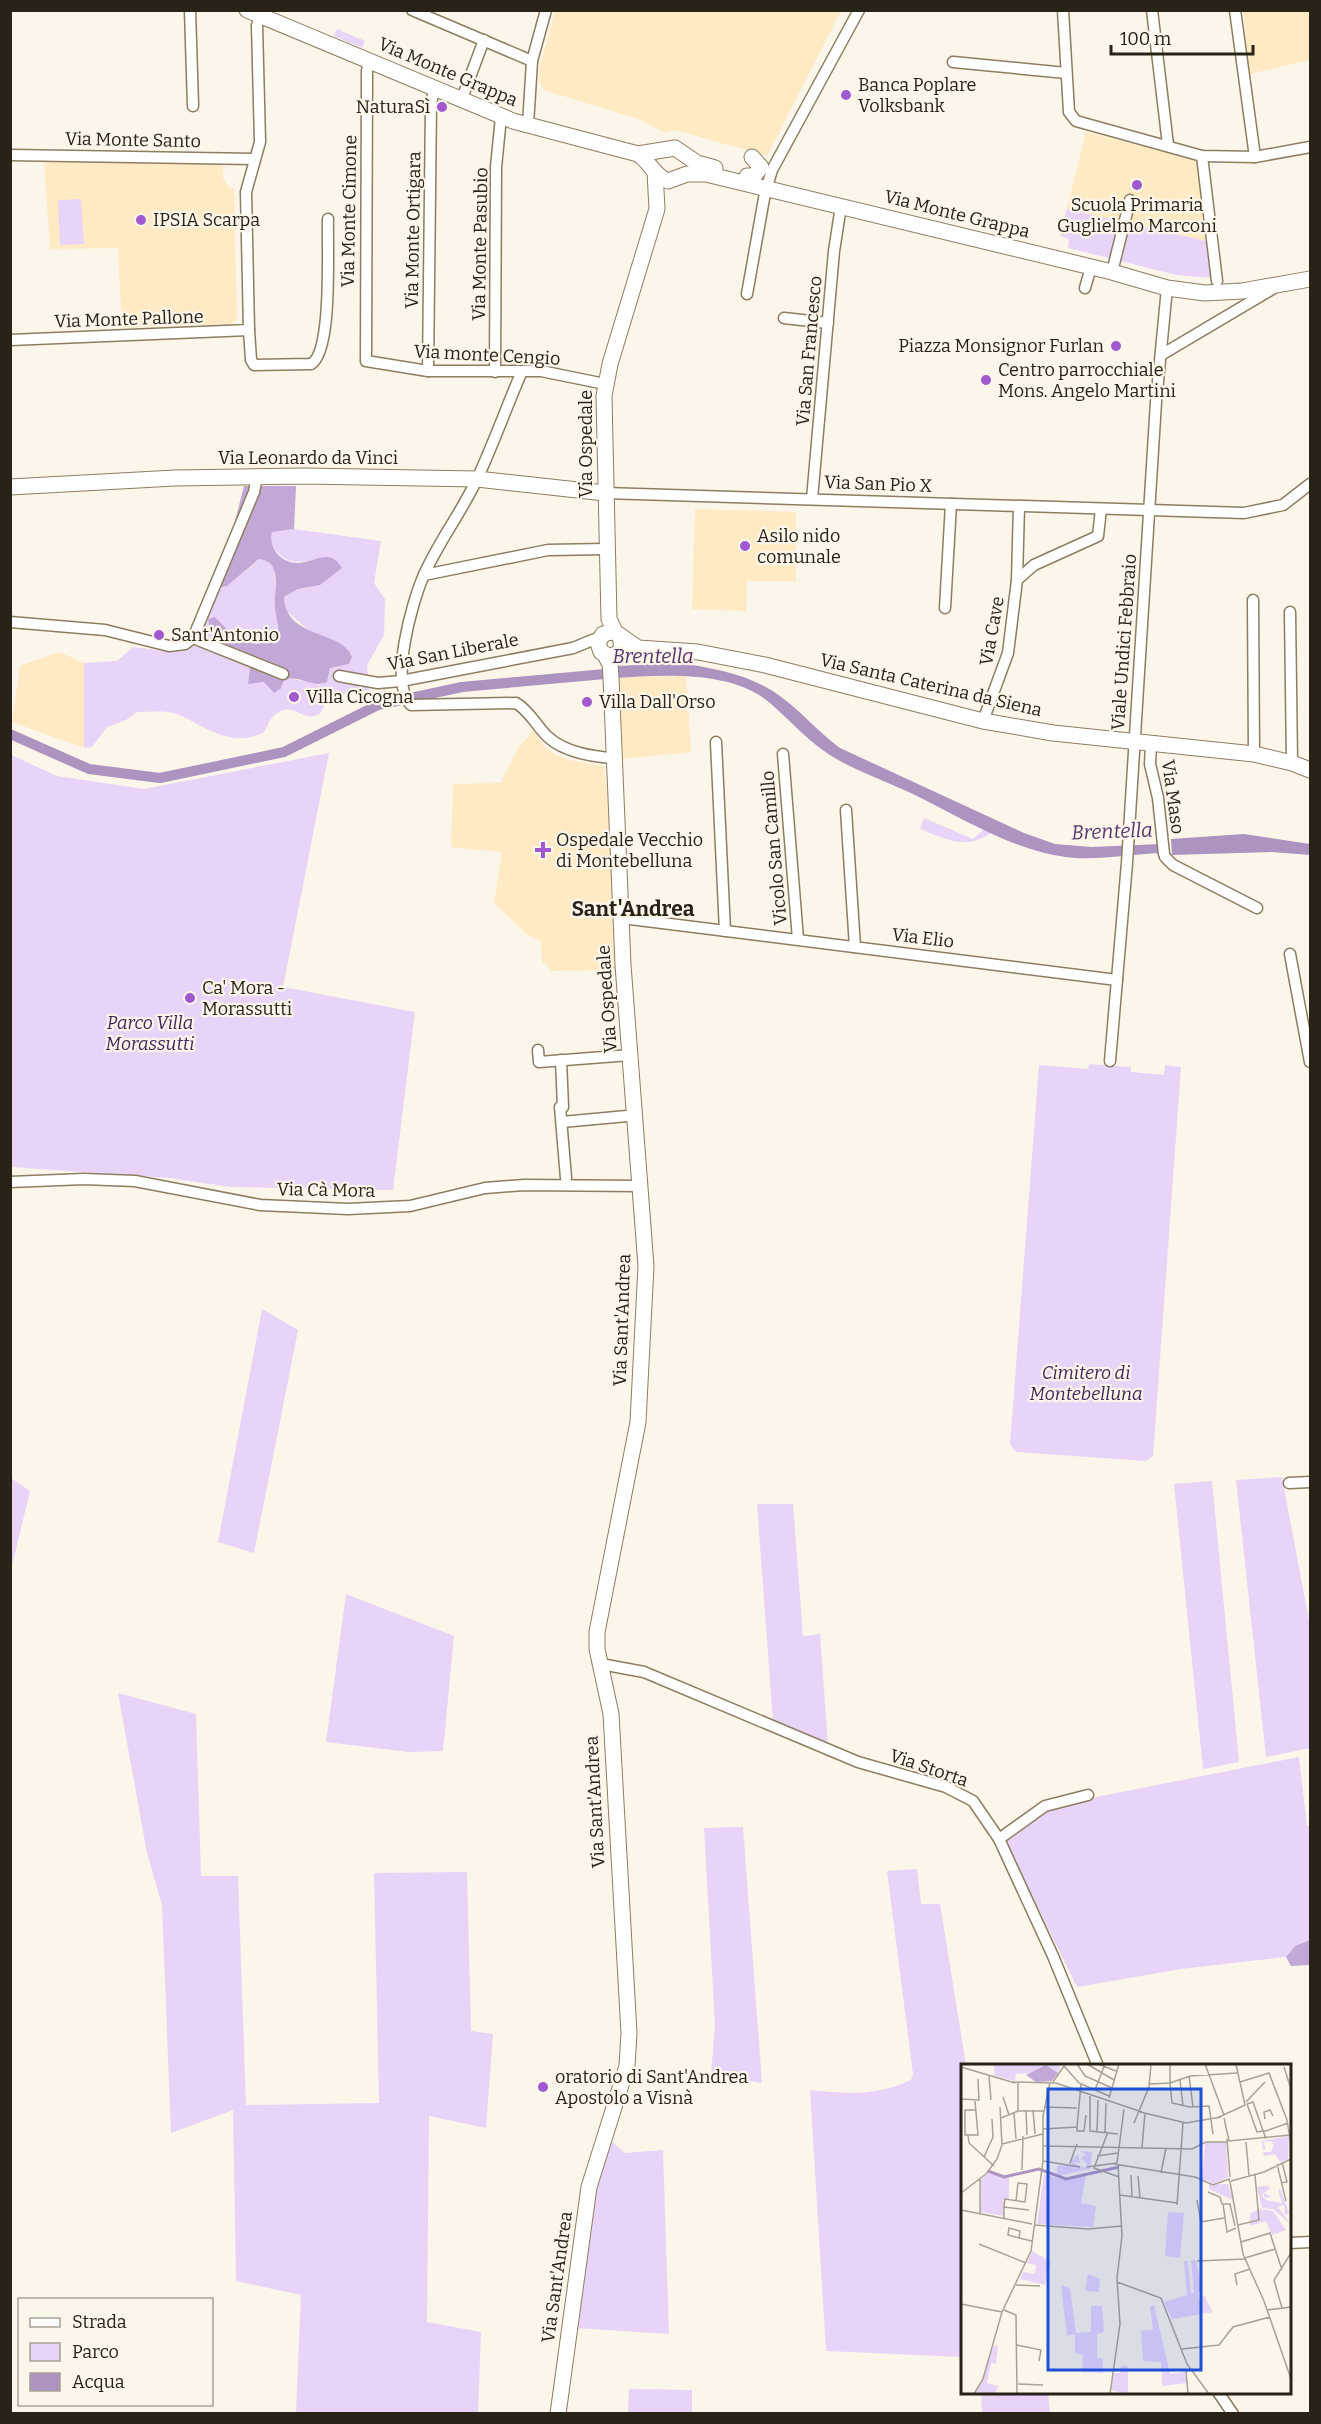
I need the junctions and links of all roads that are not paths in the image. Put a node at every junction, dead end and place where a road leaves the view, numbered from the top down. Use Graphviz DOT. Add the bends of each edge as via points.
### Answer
graph roads {
  1 [pos="190,10"];
  2 [pos="412,10"];
  3 [pos="546,10"];
  4 [pos="859,10"];
  5 [pos="1063,10"];
  6 [pos="1152,10"];
  7 [pos="1235,10"];
  8 [pos="257,12"];
  9 [pos="484,40"];
  10 [pos="369,61"];
  11 [pos="532,61"];
  12 [pos="953,62"];
  13 [pos="1066,74"];
  14 [pos="434,90"];
  15 [pos="461,101"];
  16 [pos="193,106"];
  17 [pos="501,117"];
  18 [pos="528,125"];
  19 [pos="1168,145"];
  20 [pos="1311,147"];
  21 [pos="684,154"];
  22 [pos="10,155"];
  23 [pos="1202,156"];
  24 [pos="752,157"];
  25 [pos="779,157"];
  26 [pos="1255,157"];
  27 [pos="254,159"];
  28 [pos="656,164"];
  29 [pos="747,176"];
  30 [pos="678,178"];
  31 [pos="767,186"];
  32 [pos="1130,200"];
  33 [pos="660,204"];
  34 [pos="841,206"];
  35 [pos="328,219"];
  36 [pos="1091,267"];
  37 [pos="1112,272"];
  38 [pos="1311,279"];
  39 [pos="1217,281"];
  40 [pos="1281,284"];
  41 [pos="1085,288"];
  42 [pos="1167,288"];
  43 [pos="747,294"];
  44 [pos="784,318"];
  45 [pos="828,322"];
  46 [pos="249,330"];
  47 [pos="10,340"];
  48 [pos="1161,355"];
  49 [pos="366,361"];
  50 [pos="428,371"];
  51 [pos="522,371"];
  52 [pos="495,372"];
  53 [pos="605,384"];
  54 [pos="257,477"];
  55 [pos="477,479"];
  56 [pos="1311,484"];
  57 [pos="10,487"];
  58 [pos="605,493"];
  59 [pos="812,499"];
  60 [pos="951,504"];
  61 [pos="1019,506"];
  62 [pos="1101,508"];
  63 [pos="1149,511"];
  64 [pos="606,549"];
  65 [pos="424,575"];
  66 [pos="1017,580"];
  67 [pos="1252,600"];
  68 [pos="945,608"];
  69 [pos="1290,612"];
  70 [pos="10,622"];
  71 [pos="610,636"];
  72 [pos="193,638"];
  73 [pos="573,648"];
  74 [pos="650,650"];
  75 [pos="610,660"];
  76 [pos="283,674"];
  77 [pos="339,676"];
  78 [pos="401,681"];
  79 [pos="983,721"];
  80 [pos="716,742"];
  81 [pos="1134,743"];
  82 [pos="1150,745"];
  83 [pos="783,754"];
  84 [pos="1254,754"];
  85 [pos="614,758"];
  86 [pos="1292,763"];
  87 [pos="1311,771"];
  88 [pos="846,810"];
  89 [pos="1257,908"];
  90 [pos="622,918"];
  91 [pos="725,931"];
  92 [pos="798,939"];
  93 [pos="855,947"];
  94 [pos="1290,954"];
  95 [pos="1117,980"];
  96 [pos="538,1050"];
  97 [pos="630,1055"];
  98 [pos="561,1060"];
  99 [pos="1110,1061"];
  100 [pos="1311,1062"];
  101 [pos="627,1116"];
  102 [pos="562,1122"];
  103 [pos="566,1178"];
  104 [pos="10,1182"];
  105 [pos="641,1186"];
  106 [pos="1311,1482"];
  107 [pos="1289,1483"];
  108 [pos="601,1664"];
  109 [pos="1088,1795"];
  110 [pos="999,1839"];
  111 [pos="1097,2064"];
  112 [pos="1291,2242"];
  113 [pos="1311,2242"];
  114 [pos="1219,2394"];
  115 [pos="558,2414"];
  116 [pos="1233,2414"];
  1 -- 16 [label="street"];
  2 -- 9 [label="street"];
  3 -- 11 [label="street"];
  4 -- 25 [label="street"];
  5 -- 13 [label="street"];
  6 -- 19 [label="street"];
  7 -- 26 [label="street"];
  8 -- 10 [label="street, Via Monte Grappa"];
  8 -- 27 [label="street" via="260,142"];
  9 -- 11 [label="street"];
  9 -- 15 [label="street"];
  10 -- 14 [label="street, Via Monte Grappa"];
  10 -- 49 [label="street, Via Monte Cimone"];
  11 -- 18 [label="street"];
  12 -- 13 [label="street"];
  13 -- 19 [label="street" via="1069,112 1076,121"];
  14 -- 15 [label="street, Via Monte Grappa"];
  14 -- 50 [label="street, Via Monte Ortigara"];
  15 -- 17 [label="street, Via Monte Grappa"];
  17 -- 18 [label="street, Via Monte Grappa"];
  17 -- 52 [label="street, Via Monte Pasubio" via="496,167"];
  18 -- 28 [label="street, Via Monte Grappa" via="638,154"];
  19 -- 23 [label="street"];
  20 -- 26 [label="street"];
  21 -- 28 [label="street, Via Monte Grappa" via="675,148"];
  21 -- 29 [label="street, Via Monte Grappa" via="700,164"];
  21 -- 30 [label="street" via="687,165"];
  22 -- 27 [label="street, Via Monte Santo"];
  23 -- 26 [label="street"];
  23 -- 39 [label="street"];
  24 -- 25 [label="street" via="771,164"];
  24 -- 29 [label="street" via="761,167 754,176"];
  25 -- 31 [label="street"];
  27 -- 46 [label="street" via="246,192"];
  28 -- 30 [label="street, Via Monte Grappa" via="663,179"];
  28 -- 33 [label="street, Via Ospedale"];
  29 -- 31 [label="street, Via Monte Grappa"];
  30 -- 31 [label="street, Via Monte Grappa" via="702,173"];
  30 -- 33 [label="street, Via Ospedale"];
  31 -- 34 [label="street, Via Monte Grappa"];
  31 -- 43 [label="street"];
  32 -- 37 [label="street"];
  33 -- 53 [label="street, Via Ospedale"];
  34 -- 36 [label="street, Via Monte Grappa"];
  34 -- 45 [label="street, Via San Francesco"];
  35 -- 46 [label="street" via="325,338 316,361 254,365"];
  36 -- 37 [label="street, Via Monte Grappa"];
  36 -- 41 [label="street"];
  37 -- 42 [label="street, Via Monte Grappa"];
  38 -- 40 [label="street, Via Monte Grappa"];
  40 -- 42 [label="street, Via Monte Grappa" via="1216,293"];
  40 -- 48 [label="street"];
  42 -- 48 [label="street, Viale Undici Febbraio"];
  44 -- 45 [label="street"];
  45 -- 59 [label="street, Via San Francesco"];
  46 -- 47 [label="street, Via Monte Pallone"];
  48 -- 63 [label="street, Viale Undici Febbraio"];
  49 -- 50 [label="street, Via monte Cengio"];
  50 -- 52 [label="street, Via monte Cengio"];
  51 -- 52 [label="street, Via monte Cengio"];
  51 -- 53 [label="street, Via monte Cengio" via="558,373"];
  51 -- 55 [label="street"];
  53 -- 58 [label="street, Via Ospedale"];
  54 -- 55 [label="street, Via Leonardo da Vinci"];
  54 -- 57 [label="street, Via Leonardo da Vinci"];
  54 -- 72 [label="street"];
  55 -- 58 [label="street, Via Leonardo da Vinci"];
  55 -- 65 [label="street"];
  56 -- 63 [label="street, Via San Pio X" via="1283,505 1257,512"];
  58 -- 59 [label="street, Via San Pio X"];
  58 -- 64 [label="street, Via Ospedale"];
  59 -- 60 [label="street, Via San Pio X"];
  60 -- 61 [label="street, Via San Pio X"];
  60 -- 68 [label="street"];
  61 -- 62 [label="street, Via San Pio X"];
  61 -- 66 [label="street, Via Cave"];
  62 -- 63 [label="street, Via San Pio X"];
  62 -- 66 [label="street, Via Cave" via="1098,536 1034,565"];
  63 -- 81 [label="street, Viale Undici Febbraio"];
  64 -- 65 [label="street" via="548,550"];
  64 -- 71 [label="street, Via Ospedale"];
  65 -- 78 [label="street" via="401,666"];
  66 -- 79 [label="street, Via Cave" via="1008,652"];
  67 -- 84 [label="street"];
  69 -- 86 [label="street"];
  70 -- 72 [label="street" via="105,630 170,646 185,644"];
  71 -- 73 [label="street, Via San Liberale"];
  71 -- 74 [label="street, Via Santa Caterina da Siena"];
  71 -- 75 [label="street, Via Ospedale" via="598,646"];
  71 -- 75 [label="street" via="622,644"];
  72 -- 76 [label="street"];
  73 -- 75 [label="street, Via San Liberale"];
  73 -- 78 [label="street, Via San Liberale"];
  74 -- 75 [label="street, Via Santa Caterina da Siena"];
  74 -- 79 [label="street, Via Santa Caterina da Siena" via="698,652 765,665"];
  75 -- 85 [label="street, Via Ospedale"];
  77 -- 78 [label="street, Via San Liberale" via="378,683"];
  78 -- 85 [label="street" via="407,701 415,706 516,703 562,747"];
  79 -- 81 [label="street, Via Santa Caterina da Siena"];
  80 -- 91 [label="street"];
  81 -- 82 [label="street, Via Santa Caterina da Siena"];
  81 -- 95 [label="street, Viale Undici Febbraio"];
  82 -- 84 [label="street, Via Santa Caterina da Siena"];
  82 -- 89 [label="street, Via Maso" via="1164,856 1173,865"];
  83 -- 92 [label="street, Vicolo San Camillo"];
  84 -- 86 [label="street, Via Santa Caterina da Siena"];
  85 -- 90 [label="street, Via Ospedale"];
  86 -- 87 [label="street, Via Santa Caterina da Siena"];
  88 -- 93 [label="street"];
  90 -- 91 [label="street, Via Elio"];
  90 -- 97 [label="street, Via Ospedale"];
  91 -- 92 [label="street, Via Elio"];
  92 -- 93 [label="street, Via Elio"];
  93 -- 95 [label="street, Via Elio"];
  94 -- 100 [label="street"];
  95 -- 99 [label="street, Viale Undici Febbraio"];
  96 -- 98 [label="street" via="539,1062"];
  97 -- 98 [label="street"];
  97 -- 105 [label="street, Via Ospedale"];
  98 -- 102 [label="street"];
  101 -- 102 [label="street"];
  102 -- 103 [label="street"];
  104 -- 105 [label="street, Via Cà Mora" via="135,1181 260,1206 348,1209 410,1206 485,1188"];
  105 -- 108 [label="street, Via Sant'Andrea" via="646,1266 638,1422 597,1632"];
  106 -- 107 [label="street"];
  108 -- 110 [label="street, Via Storta" via="644,1672 858,1762 958,1791 978,1806"];
  108 -- 115 [label="street, Via Sant'Andrea" via="610,1714 629,2033 627,2066 589,2187"];
  109 -- 110 [label="street" via="1045,1806"];
  110 -- 111 [label="street, Via Storta"];
  112 -- 113 [label="street"];
  114 -- 116 [label="street"];
}
